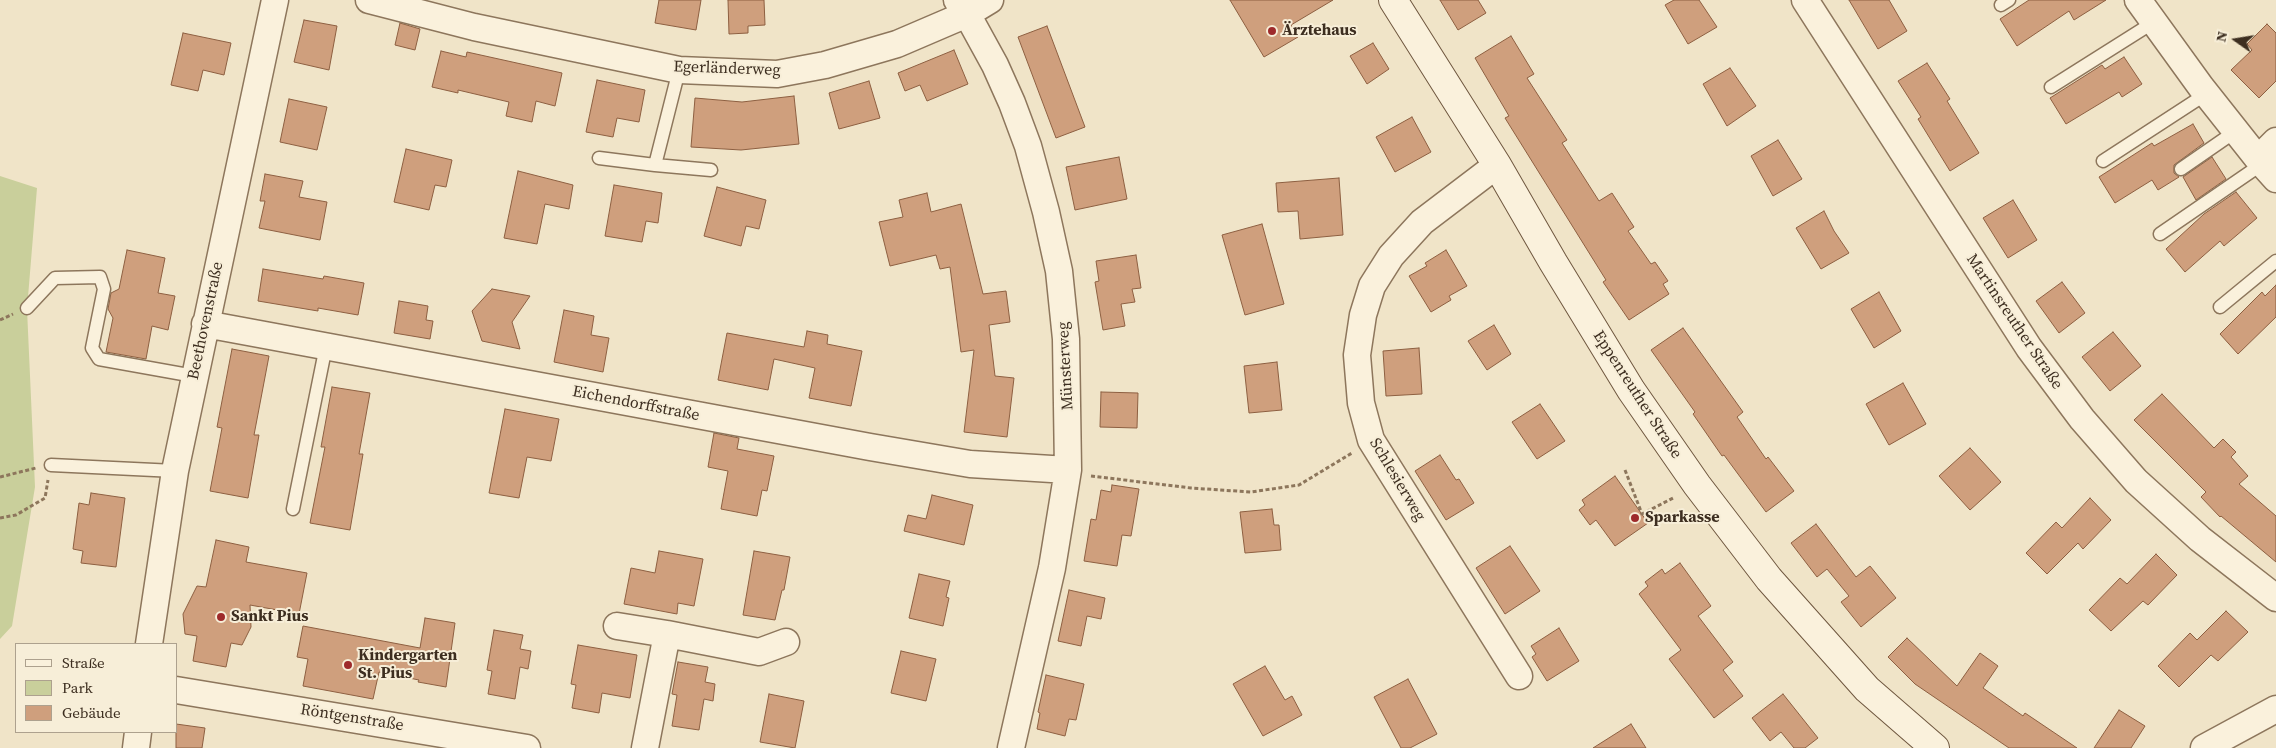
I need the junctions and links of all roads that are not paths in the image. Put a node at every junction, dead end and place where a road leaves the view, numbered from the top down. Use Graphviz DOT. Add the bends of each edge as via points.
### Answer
graph roads {
  1 [pos="275,0"];
  2 [pos="368,0"];
  3 [pos="990,0"];
  4 [pos="1393,0"];
  5 [pos="1805,0"];
  6 [pos="2138,0"];
  7 [pos="962,7"];
  8 [pos="427,8"];
  9 [pos="2154,22"];
  10 [pos="679,70"];
  11 [pos="2051,87"];
  12 [pos="2206,94"];
  13 [pos="2236,131"];
  14 [pos="2276,141"];
  15 [pos="599,158"];
  16 [pos="2103,160"];
  17 [pos="655,165"];
  18 [pos="1497,165"];
  19 [pos="2265,167"];
  20 [pos="2181,169"];
  21 [pos="711,170"];
  22 [pos="2160,234"];
  23 [pos="2276,261"];
  24 [pos="2220,307"];
  25 [pos="27,308"];
  26 [pos="205,324"];
  27 [pos="326,346"];
  28 [pos="194,376"];
  29 [pos="51,464"];
  30 [pos="1068,470"];
  31 [pos="175,471"];
  32 [pos="293,509"];
  33 [pos="2276,598"];
  34 [pos="617,626"];
  35 [pos="666,634"];
  36 [pos="786,642"];
  37 [pos="149,643"];
  38 [pos="1519,676"];
  39 [pos="178,690"];
  40 [pos="2276,709"];
  41 [pos="138,733"];
  42 [pos="401,737"];
  43 [pos="136,748"];
  44 [pos="527,748"];
  45 [pos="645,748"];
  46 [pos="1011,748"];
  47 [pos="1935,748"];
  48 [pos="2204,748"];
  1 -- 26 [label="street, Beethovenstraße"];
  2 -- 8 [label="street, Egerländerweg"];
  3 -- 7 [label="street, Egerländerweg"];
  4 -- 18 [label="main road, Eppenreuther Straße"];
  5 -- 33 [label="street, Martinsreuther Straße" via="2029,348 2082,419 2136,481 2200,539"];
  6 -- 9 [label="street"];
  7 -- 10 [label="street, Egerländerweg" via="897,44 824,65 776,74"];
  7 -- 30 [label="street, Münsterweg" via="1012,103 1046,212 1059,271 1066,340"];
  8 -- 10 [label="street, Egerländerweg"];
  9 -- 11 [label="lane"];
  9 -- 12 [label="street"];
  10 -- 17 [label="lane"];
  12 -- 13 [label="street"];
  12 -- 16 [label="lane"];
  13 -- 19 [label="street"];
  13 -- 20 [label="lane"];
  14 -- 19 [label="street"];
  15 -- 17 [label="lane"];
  17 -- 21 [label="lane"];
  18 -- 38 [label="street, Schlesierweg" via="1422,222 1391,256 1372,286 1363,315 1357,355 1360,403 1371,440"];
  18 -- 47 [label="main road, Eppenreuther Straße" via="1632,390 1697,485 1769,579 1867,689"];
  19 -- 22 [label="lane"];
  23 -- 24 [label="lane"];
  25 -- 28 [label="lane" via="55,278 100,277 104,289 92,348 99,359"];
  26 -- 27 [label="street, Eichendorffstraße"];
  26 -- 28 [label="street, Beethovenstraße"];
  27 -- 30 [label="street, Eichendorffstraße" via="970,464"];
  27 -- 32 [label="lane"];
  28 -- 31 [label="street, Beethovenstraße"];
  29 -- 31 [label="lane"];
  30 -- 46 [label="street, Münsterweg" via="1052,568"];
  31 -- 37 [label="street, Beethovenstraße"];
  34 -- 35 [label="street"];
  35 -- 36 [label="street" via="759,652"];
  35 -- 45 [label="street"];
  39 -- 42 [label="street, Röntgenstraße"];
  40 -- 48 [label="street"];
  41 -- 43 [label="street"];
  42 -- 44 [label="street, Röntgenstraße"];
}
